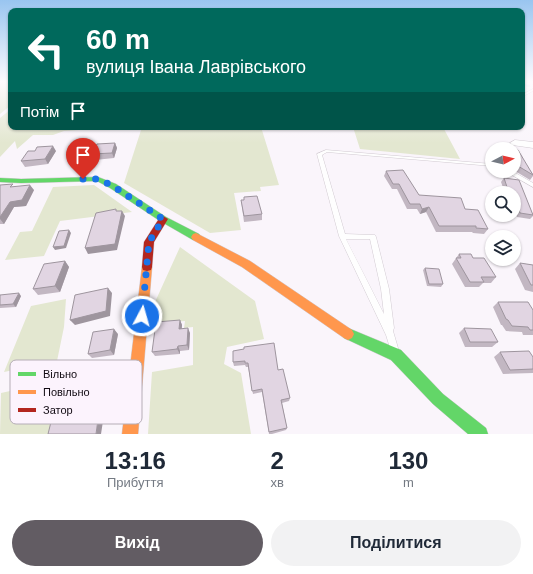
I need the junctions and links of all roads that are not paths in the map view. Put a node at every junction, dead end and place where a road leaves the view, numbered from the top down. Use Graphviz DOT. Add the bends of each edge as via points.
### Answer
graph roads {
  1 [pos="521,144"];
  2 [pos="533,145"];
  3 [pos="485,164"];
  4 [pos="520,178"];
  5 [pos="0,180"];
  6 [pos="533,185"];
  7 [pos="163,219"];
  8 [pos="342,236"];
  9 [pos="390,334"];
  10 [pos="396,355"];
  11 [pos="137,360"];
  12 [pos="131,424"];
  13 [pos="130,434"];
  14 [pos="480,434"];
  1 -- 2 [label="street"];
  3 -- 8 [label="lane" via="326,151 319,154"];
  4 -- 6 [label="lane"];
  5 -- 7 [label="street" via="98,179"];
  7 -- 10 [label="street" via="246,264 349,335"];
  7 -- 11 [label="street" via="149,242"];
  8 -- 9 [label="lane"];
  8 -- 9 [label="lane" via="373,237 385,289"];
  9 -- 10 [label="lane"];
  10 -- 14 [label="street" via="438,399"];
  12 -- 13 [label="street"];
}
